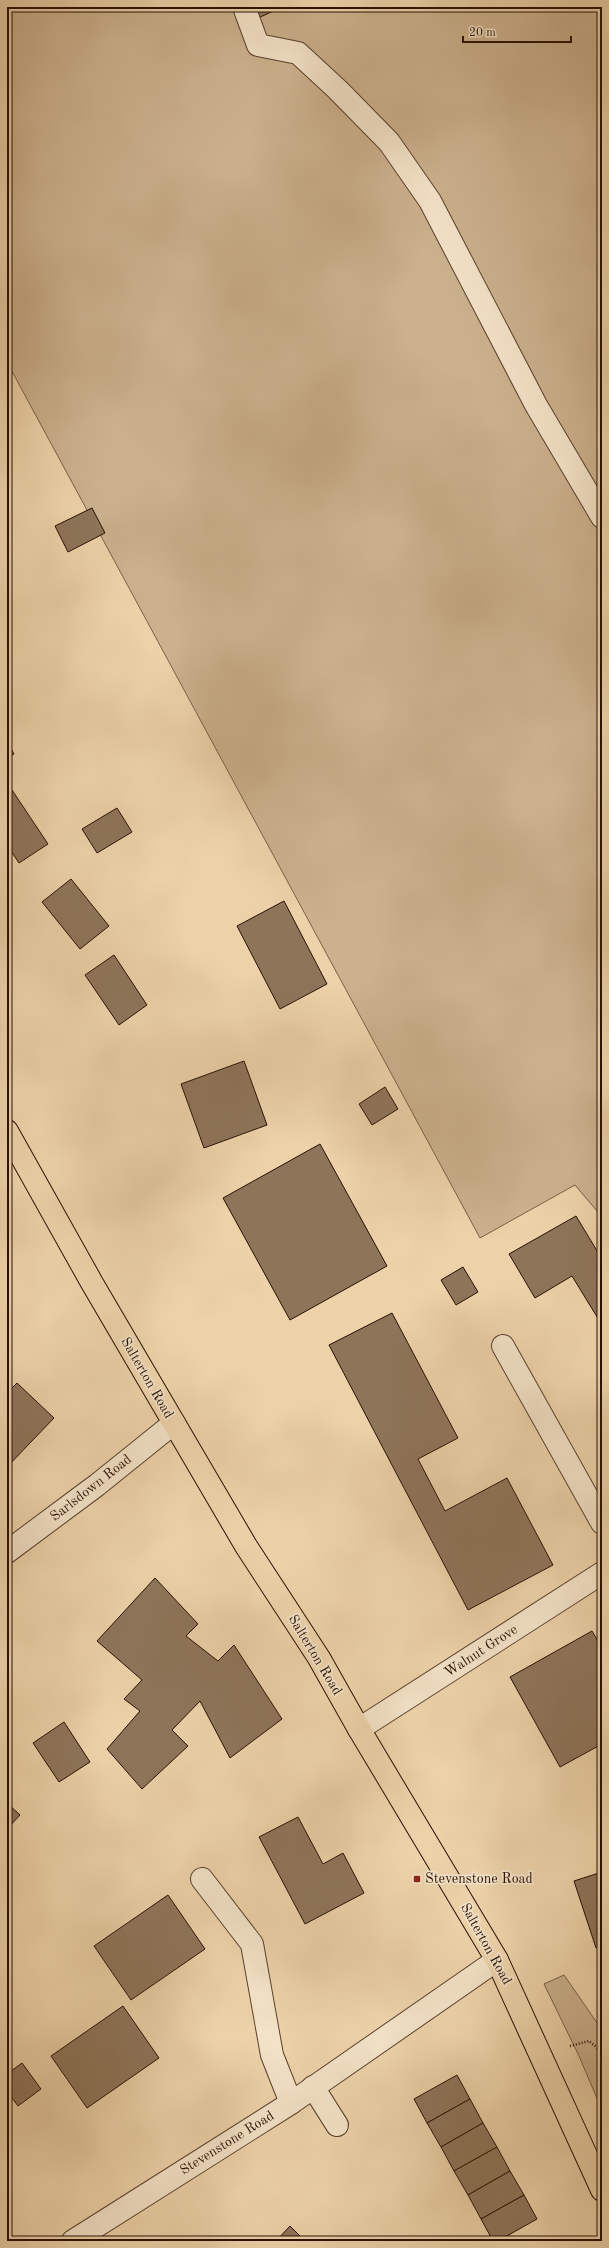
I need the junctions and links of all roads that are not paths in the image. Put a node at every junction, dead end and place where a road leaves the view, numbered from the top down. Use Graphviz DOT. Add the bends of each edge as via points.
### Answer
graph roads {
  1 [pos="244,7"];
  2 [pos="602,517"];
  3 [pos="7,1130"];
  4 [pos="503,1346"];
  5 [pos="174,1423"];
  6 [pos="602,1523"];
  7 [pos="7,1552"];
  8 [pos="602,1573"];
  9 [pos="359,1730"];
  10 [pos="202,1879"];
  11 [pos="497,1960"];
  12 [pos="313,2087"];
  13 [pos="291,2103"];
  14 [pos="337,2125"];
  15 [pos="602,2190"];
  16 [pos="73,2241"];
  1 -- 2 [label="street" via="258,44 298,53 389,142 430,201 536,405"];
  3 -- 5 [label="main road, Salterton Road"];
  4 -- 6 [label="street"];
  5 -- 7 [label="street, Sarlsdown Road"];
  5 -- 9 [label="main road, Salterton Road" via="246,1546 319,1658"];
  8 -- 9 [label="street, Walnut Grove"];
  9 -- 11 [label="main road, Salterton Road"];
  10 -- 13 [label="street" via="252,1944 272,2055"];
  11 -- 12 [label="street, Stevenstone Road"];
  11 -- 15 [label="main road, Salterton Road"];
  12 -- 13 [label="street, Stevenstone Road"];
  12 -- 14 [label="street"];
  13 -- 16 [label="street, Stevenstone Road"];
}
